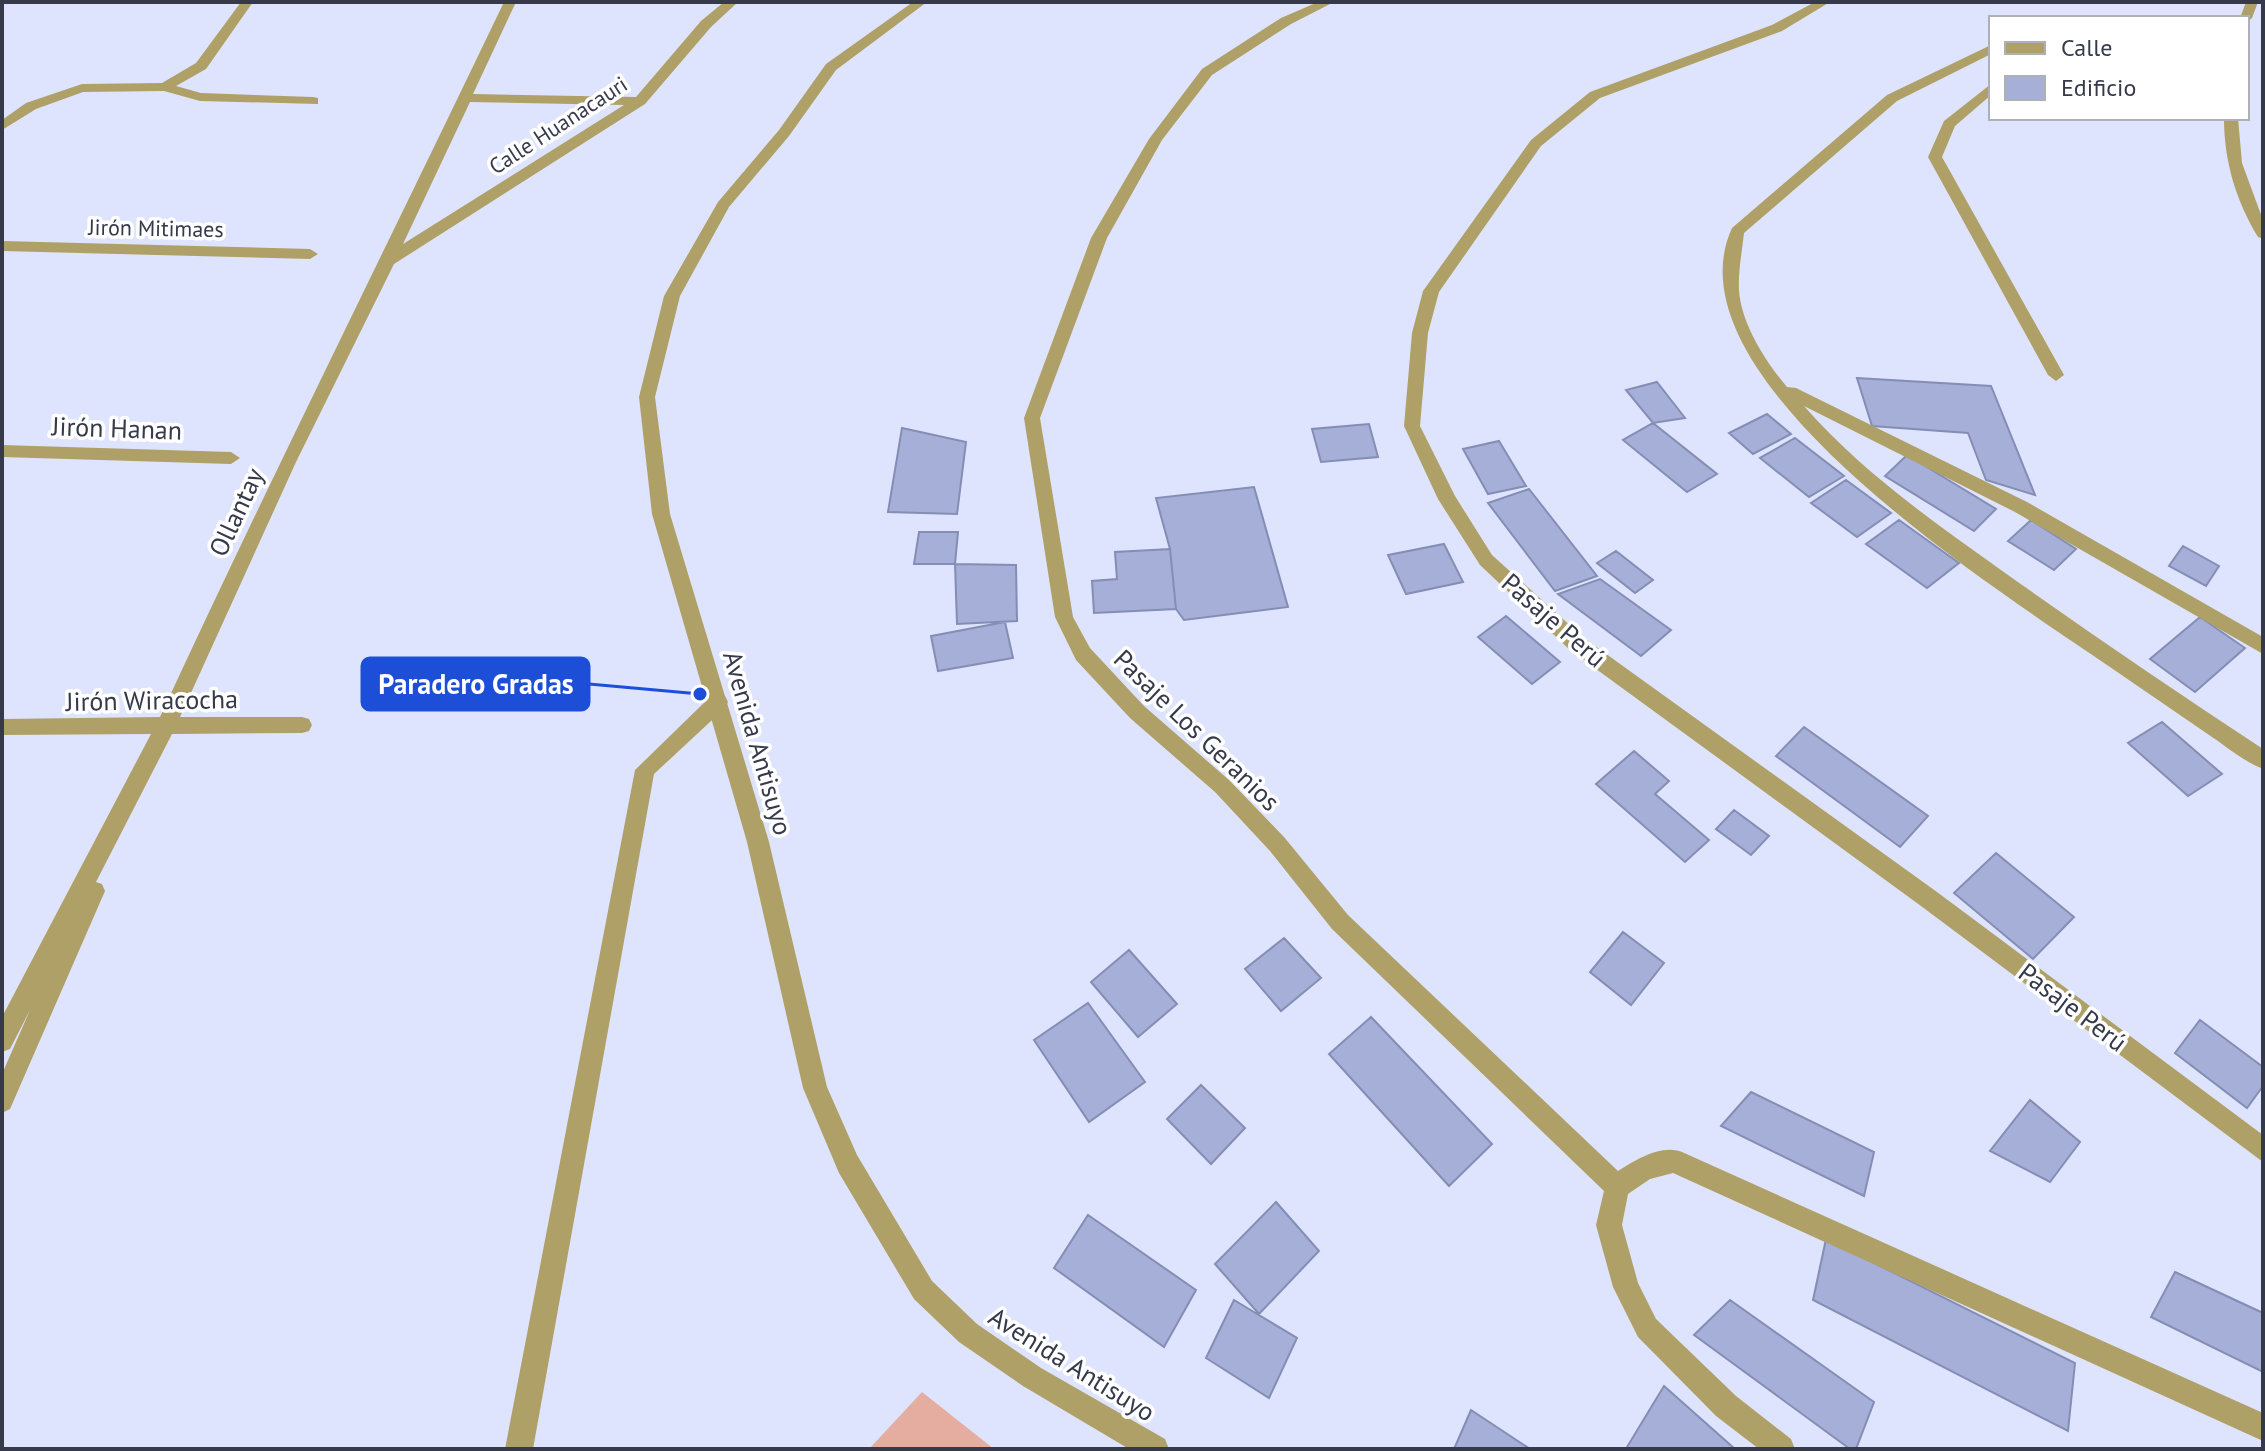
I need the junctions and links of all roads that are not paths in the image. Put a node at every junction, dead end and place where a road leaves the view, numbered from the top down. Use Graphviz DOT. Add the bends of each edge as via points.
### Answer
graph roads {
  1 [pos="247,2"];
  2 [pos="510,2"];
  3 [pos="732,2"];
  4 [pos="921,2"];
  5 [pos="1328,2"];
  6 [pos="1824,2"];
  7 [pos="1989,50"];
  8 [pos="165,87"];
  9 [pos="1989,90"];
  10 [pos="464,98"];
  11 [pos="313,101"];
  12 [pos="640,101"];
  13 [pos="2231,120"];
  14 [pos="2,126"];
  15 [pos="2263,234"];
  16 [pos="2,246"];
  17 [pos="310,254"];
  18 [pos="388,261"];
  19 [pos="2056,375"];
  20 [pos="1776,385"];
  21 [pos="2,451"];
  22 [pos="231,458"];
  23 [pos="2263,646"];
  24 [pos="718,702"];
  25 [pos="302,725"];
  26 [pos="166,726"];
  27 [pos="2,727"];
  28 [pos="2263,760"];
  29 [pos="2,1041"];
  30 [pos="2,1101"];
  31 [pos="2263,1150"];
  32 [pos="1617,1187"];
  33 [pos="2263,1427"];
  34 [pos="519,1449"];
  35 [pos="1155,1449"];
  36 [pos="1781,1449"];
  1 -- 8 [label="street" via="201,66"];
  2 -- 10 [label="street, Ollantay"];
  3 -- 12 [label="street, Calle Huanacauri" via="706,24"];
  4 -- 24 [label="street, Avenida Antisuyo" via="831,67 723,205 672,296 647,397 647,420 661,514"];
  5 -- 32 [label="street, Pasaje Los Geranios" via="1286,21 1207,72 1156,139 1099,238 1032,418 1064,617 1083,654 1137,712 1222,786 1340,922"];
  6 -- 31 [label="street, Pasaje Perú" via="1777,28 1595,95 1536,143 1431,291 1420,333 1412,426 1447,499 1486,560 1577,644"];
  7 -- 20 [label="street" via="1892,98 1737,231 1732,301"];
  8 -- 11 [label="street" via="200,97"];
  8 -- 14 [label="street" via="72,91 31,106"];
  9 -- 19 [label="street" via="1949,124 1935,157"];
  10 -- 12 [label="street"];
  10 -- 18 [label="street, Ollantay"];
  12 -- 18 [label="street, Calle Huanacauri"];
  13 -- 15 [label="street" via="2230,141 2248,208"];
  16 -- 17 [label="street, Jirón Mitimaes"];
  18 -- 26 [label="street, Ollantay" via="287,462"];
  20 -- 23 [label="street" via="2021,507"];
  20 -- 28 [label="street" via="1886,497"];
  21 -- 22 [label="street, Jirón Hanan"];
  24 -- 34 [label="street" via="645,770"];
  24 -- 35 [label="street, Avenida Antisuyo" via="758,842 815,1088 875,1212 923,1290 968,1333"];
  25 -- 26 [label="street, Jirón Wiracocha"];
  26 -- 27 [label="street, Jirón Wiracocha"];
  26 -- 29 [label="street, Ollantay"];
  26 -- 30 [label="street"];
  32 -- 33 [label="street" via="1645,1168 1673,1161"];
  32 -- 36 [label="street" via="1609,1225 1626,1287 1647,1328 1726,1406"];
}
